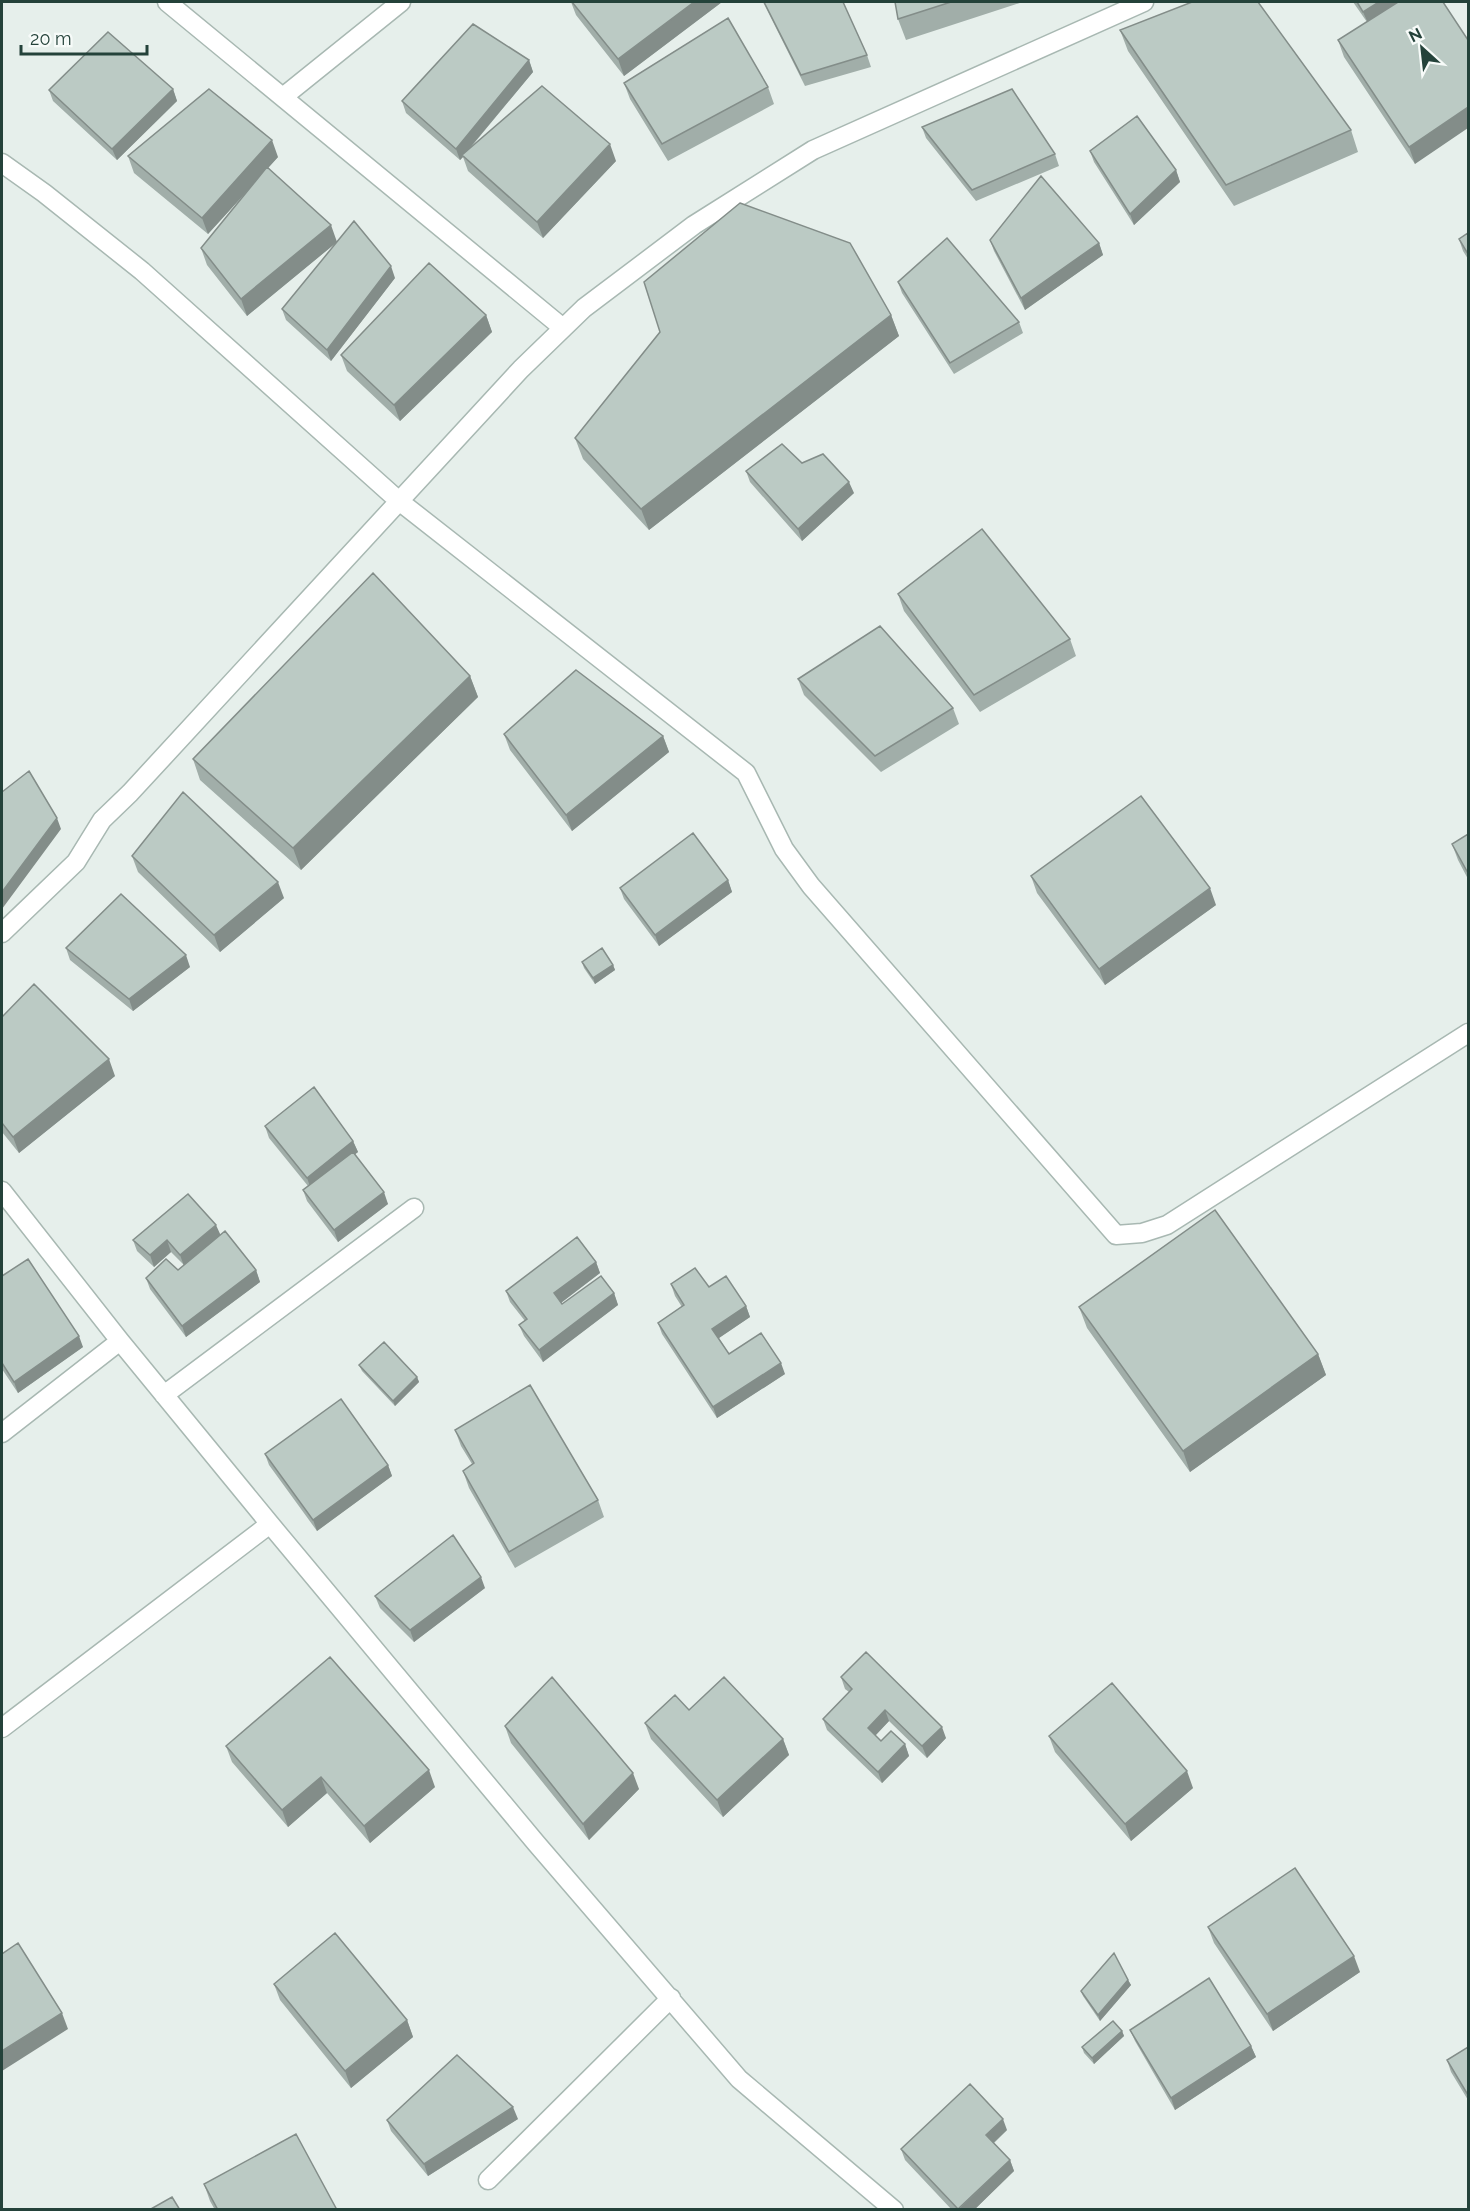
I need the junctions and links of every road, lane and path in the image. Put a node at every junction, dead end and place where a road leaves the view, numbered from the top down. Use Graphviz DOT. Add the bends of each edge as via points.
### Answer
graph roads {
  1 [pos="167,2"];
  2 [pos="401,2"];
  3 [pos="1144,2"];
  4 [pos="283,97"];
  5 [pos="2,163"];
  6 [pos="563,328"];
  7 [pos="399,501"];
  8 [pos="2,933"];
  9 [pos="1468,1033"];
  10 [pos="2,1191"];
  11 [pos="414,1208"];
  12 [pos="120,1341"];
  13 [pos="164,1395"];
  14 [pos="2,1433"];
  15 [pos="270,1524"];
  16 [pos="2,1728"];
  17 [pos="670,1998"];
  18 [pos="488,2180"];
  19 [pos="894,2210"];
  1 -- 4 [label="street"];
  2 -- 4 [label="street"];
  3 -- 6 [label="street" via="813,150 694,225"];
  4 -- 6 [label="street"];
  5 -- 7 [label="street" via="142,271"];
  6 -- 7 [label="street"];
  7 -- 8 [label="street" via="102,820 76,862"];
  7 -- 9 [label="street" via="746,773 784,849 811,885 1116,1235 1142,1233 1167,1225"];
  10 -- 12 [label="street"];
  11 -- 13 [label="street"];
  12 -- 13 [label="street"];
  12 -- 14 [label="street"];
  13 -- 15 [label="street"];
  15 -- 16 [label="street"];
  15 -- 17 [label="street"];
  17 -- 18 [label="street"];
  17 -- 19 [label="street" via="739,2079"];
}
